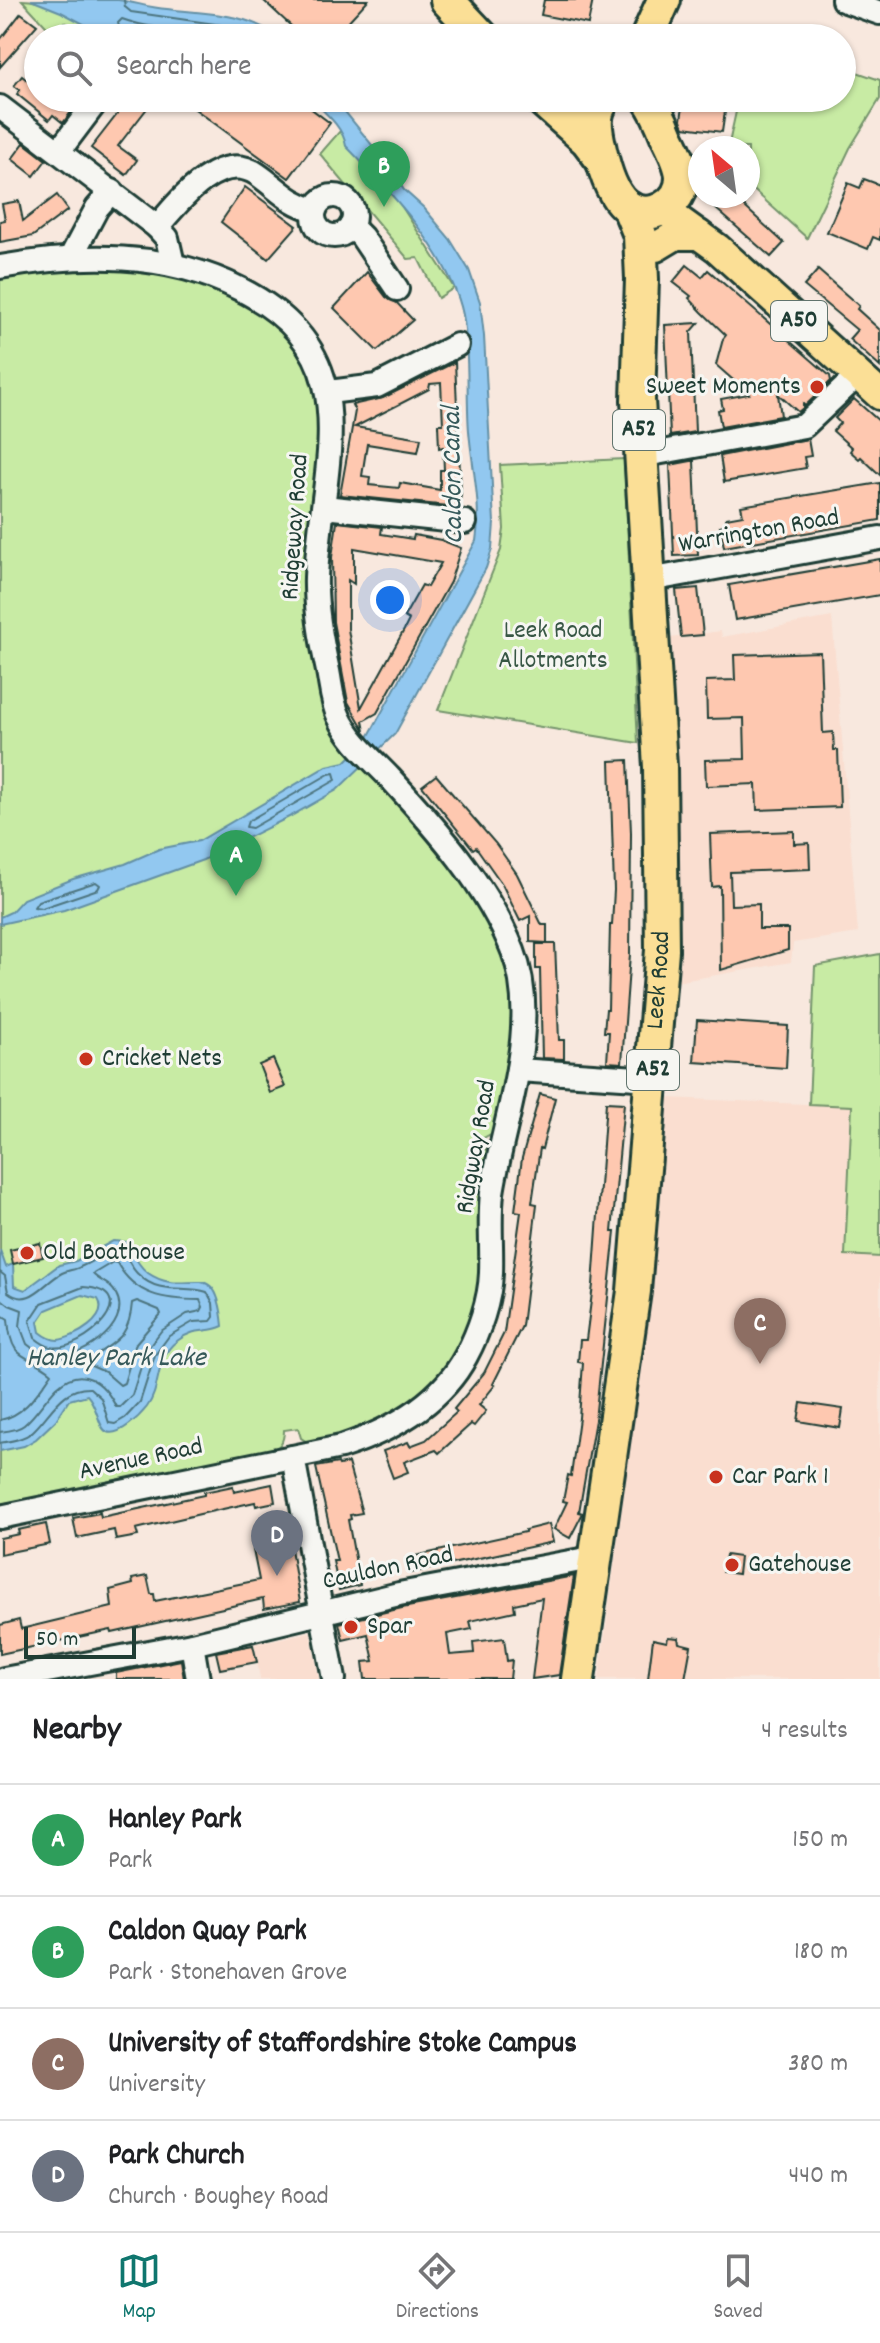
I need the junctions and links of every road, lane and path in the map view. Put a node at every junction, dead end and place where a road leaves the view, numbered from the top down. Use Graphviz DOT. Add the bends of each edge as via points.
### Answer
graph roads {
  1 [pos="447,0"];
  2 [pos="664,0"];
  3 [pos="678,0"];
  4 [pos="843,0"];
  5 [pos="880,13"];
  6 [pos="472,24"];
  7 [pos="653,24"];
  8 [pos="673,24"];
  9 [pos="0,107"];
  10 [pos="88,112"];
  11 [pos="556,112"];
  12 [pos="597,112"];
  13 [pos="656,112"];
  14 [pos="59,151"];
  15 [pos="602,160"];
  16 [pos="682,176"];
  17 [pos="112,191"];
  18 [pos="629,208"];
  19 [pos="662,210"];
  20 [pos="157,227"];
  21 [pos="708,242"];
  22 [pos="656,247"];
  23 [pos="71,257"];
  24 [pos="173,264"];
  25 [pos="0,267"];
  26 [pos="642,279"];
  27 [pos="397,289"];
  28 [pos="457,345"];
  29 [pos="857,376"];
  30 [pos="329,392"];
  31 [pos="880,395"];
  32 [pos="640,456"];
  33 [pos="324,507"];
  34 [pos="465,522"];
  35 [pos="880,538"];
  36 [pos="649,580"];
  37 [pos="390,777"];
  38 [pos="518,1070"];
  39 [pos="652,1079"];
  40 [pos="293,1457"];
  41 [pos="0,1517"];
  42 [pos="597,1557"];
  43 [pos="322,1611"];
  44 [pos="192,1644"];
  45 [pos="69,1673"];
  46 [pos="4,1679"];
  47 [pos="198,1679"];
  48 [pos="334,1679"];
  49 [pos="578,1679"];
  1 -- 6 [label="highway"];
  2 -- 7 [label="highway"];
  3 -- 8 [label="highway"];
  4 -- 5 [label="street"];
  9 -- 14 [label="street"];
  10 -- 14 [label="street"];
  11 -- 15 [label="highway"];
  12 -- 15 [label="highway, A52"];
  13 -- 16 [label="highway"];
  14 -- 17 [label="street"];
  15 -- 18 [label="highway, A52"];
  16 -- 19 [label="highway, A52" via="677,197"];
  16 -- 21 [label="main road, A50"];
  17 -- 20 [label="street"];
  17 -- 23 [label="street"];
  18 -- 19 [label="highway"];
  18 -- 26 [label="highway, Leek Road / A52" via="640,235"];
  19 -- 21 [label="main road, A50"];
  19 -- 22 [label="highway, Leek Road / A52"];
  20 -- 24 [label="street" via="167,238"];
  20 -- 27 [label="street" via="182,198 230,165 241,166 294,204 315,210 328,197 342,198 353,213 351,226"];
  21 -- 22 [label="main road" via="676,235"];
  21 -- 29 [label="main road, A50"];
  22 -- 26 [label="highway, Leek Road / A52"];
  23 -- 24 [label="street, Ridgeway Road"];
  23 -- 25 [label="street, Ridgeway Road"];
  24 -- 30 [label="street, Ridgeway Road" via="214,276 268,306 305,342"];
  26 -- 32 [label="highway, Leek Road / A52"];
  28 -- 30 [label="street" via="377,386"];
  29 -- 31 [label="main road, A50"];
  29 -- 32 [label="street" via="804,426"];
  30 -- 33 [label="street, Ridgeway Road"];
  32 -- 36 [label="highway, Leek Road / A52"];
  33 -- 34 [label="street"];
  33 -- 37 [label="street, Ridgeway Road" via="316,577 321,638 339,717"];
  35 -- 36 [label="street, Warrington Road"];
  36 -- 39 [label="highway, Leek Road / A52" via="663,857"];
  37 -- 38 [label="street, Ridgway Road" via="473,877 514,954 523,1002"];
  38 -- 39 [label="street"];
  38 -- 40 [label="street, Ridgway Road" via="492,1195 491,1277 466,1357 444,1387 409,1416 369,1438"];
  39 -- 42 [label="highway, Leek Road / A52" via="634,1291"];
  40 -- 41 [label="street, Avenue Road"];
  40 -- 43 [label="street"];
  42 -- 43 [label="street, Cauldon Road"];
  42 -- 49 [label="highway, Leek Road / A52"];
  43 -- 44 [label="street, Cauldon Road"];
  43 -- 48 [label="street"];
  44 -- 45 [label="street, Cauldon Road"];
  44 -- 47 [label="street"];
  45 -- 46 [label="street, Cauldon Road"];
}
